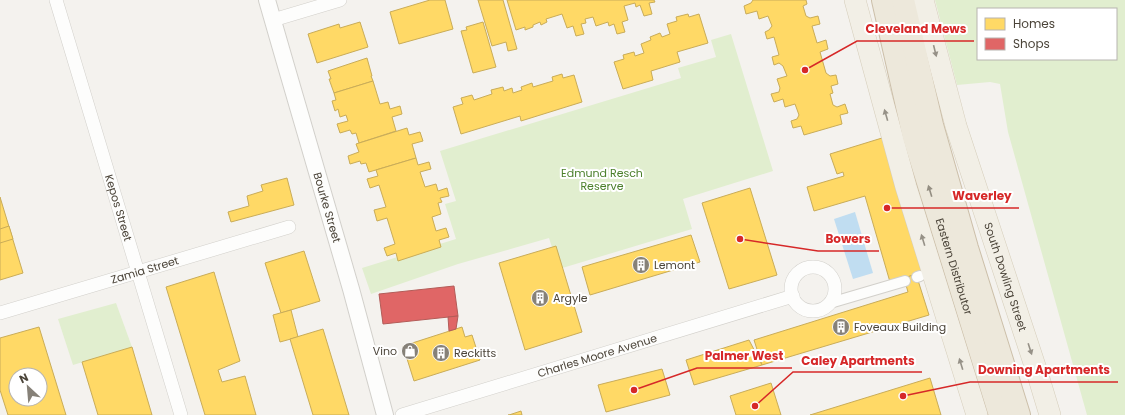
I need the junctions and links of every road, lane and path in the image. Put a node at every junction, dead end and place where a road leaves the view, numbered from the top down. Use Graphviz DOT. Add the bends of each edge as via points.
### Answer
graph roads {
  1 [pos="56,0"];
  2 [pos="267,0"];
  3 [pos="340,0"];
  4 [pos="855,0"];
  5 [pos="883,0"];
  6 [pos="903,0"];
  7 [pos="923,0"];
  8 [pos="273,20"];
  9 [pos="932,125"];
  10 [pos="289,227"];
  11 [pos="137,272"];
  12 [pos="905,281"];
  13 [pos="792,296"];
  14 [pos="830,303"];
  15 [pos="0,313"];
  16 [pos="181,415"];
  17 [pos="385,415"];
  18 [pos="402,415"];
  19 [pos="977,415"];
  20 [pos="1000,415"];
  21 [pos="1019,415"];
  22 [pos="1033,415"];
  23 [pos="1050,415"];
  1 -- 11 [label="street, Kepos Street"];
  2 -- 8 [label="street, Bourke Street"];
  3 -- 8 [label="street"];
  19 -- 4 [label="main road, one-way" via="906,187"];
  20 -- 5 [label="highway, Eastern Distributor, one-way" via="914,137"];
  6 -- 9 [label="highway, Eastern Distributor"];
  7 -- 23 [label="main road, South Dowling Street, one-way" via="956,126"];
  8 -- 17 [label="street, Bourke Street"];
  9 -- 21 [label="highway, Eastern Distributor"];
  9 -- 22 [label="highway" via="1019,366"];
  10 -- 11 [label="street, Zamia Street"];
  11 -- 15 [label="street, Zamia Street"];
  11 -- 16 [label="street, Kepos Street"];
  12 -- 14 [label="street"];
  13 -- 14 [label="street" via="802,307 809,310 824,308"];
  13 -- 14 [label="street" via="792,282 800,271 806,268 820,268 826,271 834,282 835,289"];
  13 -- 18 [label="street, Charles Moore Avenue"];
}
